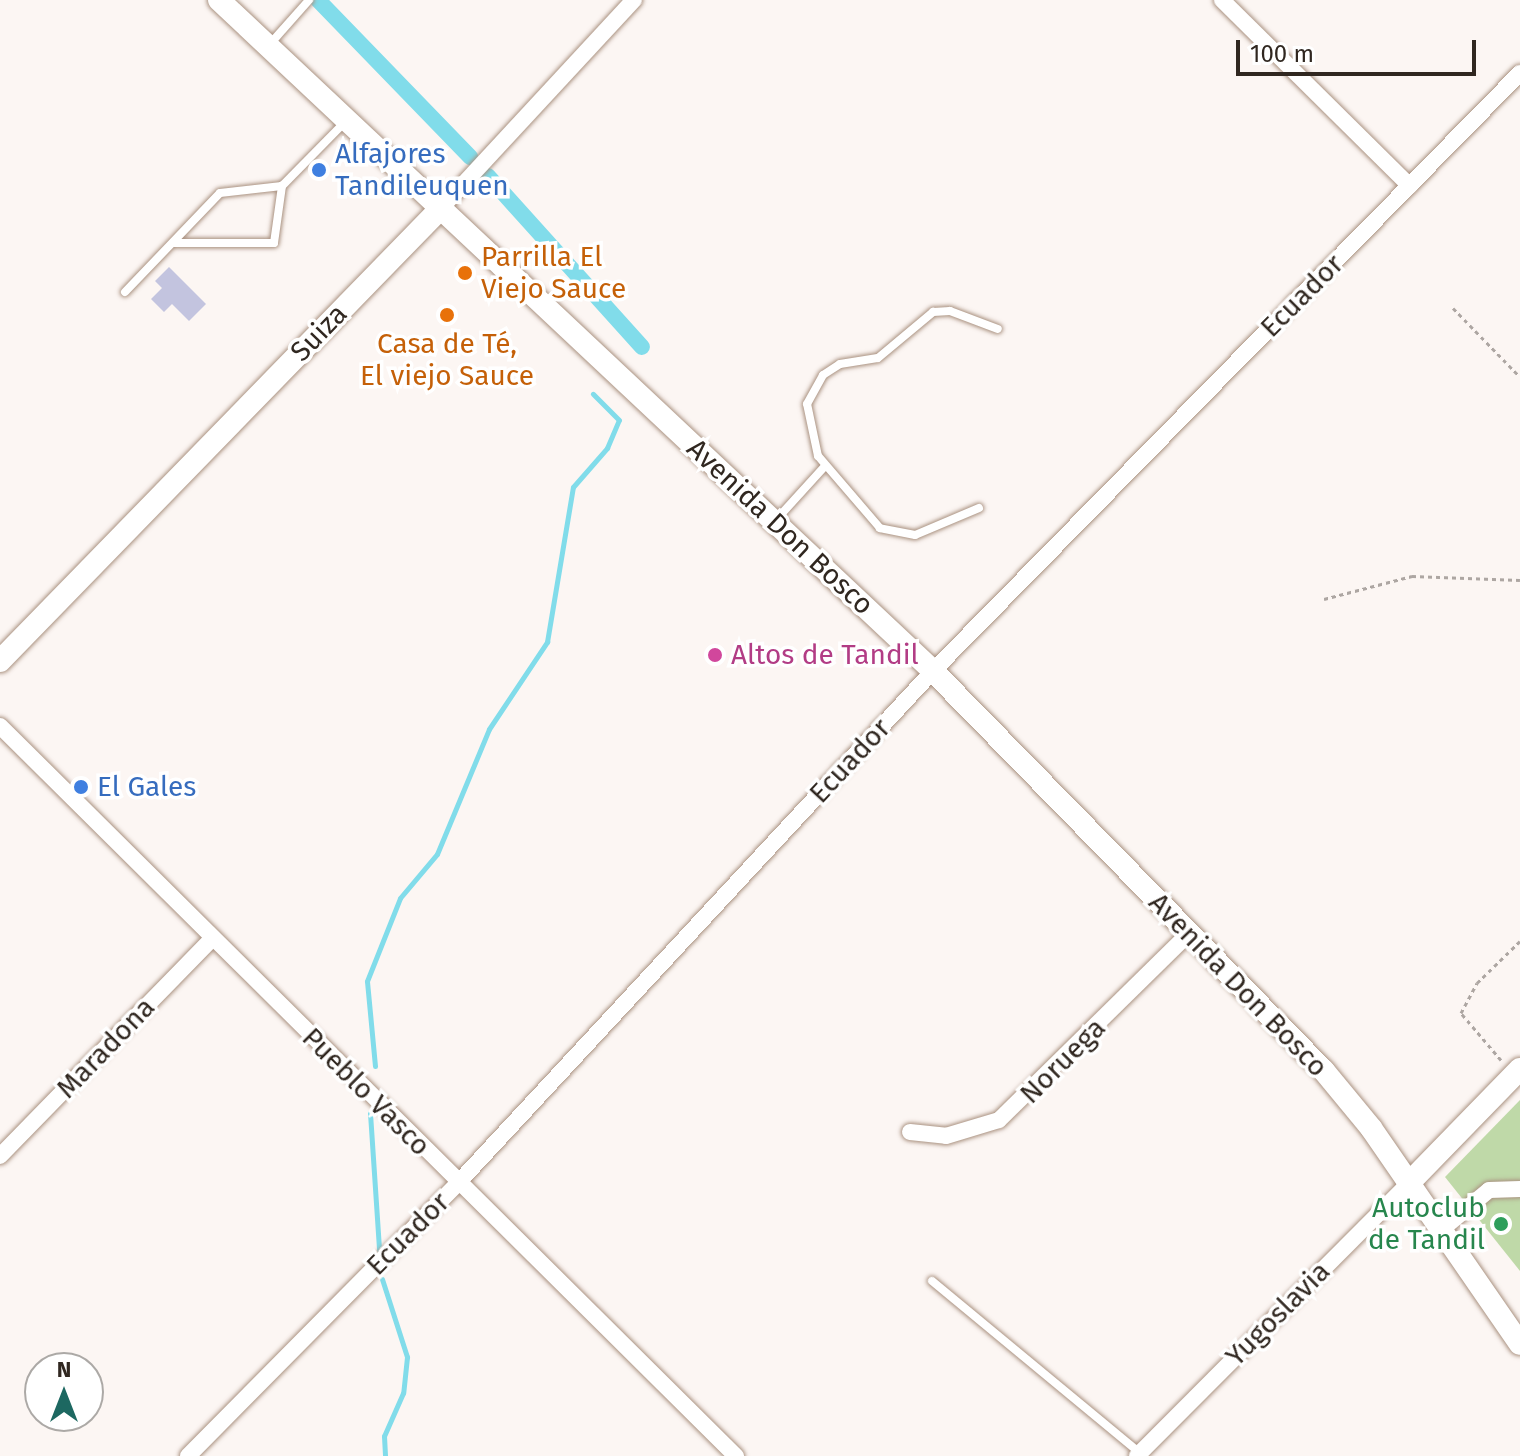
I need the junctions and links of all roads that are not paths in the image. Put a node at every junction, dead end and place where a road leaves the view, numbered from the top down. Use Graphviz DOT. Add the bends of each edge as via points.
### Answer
graph roads {
  1 [pos="219,0"];
  2 [pos="634,0"];
  3 [pos="1222,0"];
  4 [pos="308,2"];
  5 [pos="269,45"];
  6 [pos="1520,73"];
  7 [pos="349,118"];
  8 [pos="282,186"];
  9 [pos="1410,186"];
  10 [pos="443,206"];
  11 [pos="173,243"];
  12 [pos="125,292"];
  13 [pos="998,329"];
  14 [pos="825,466"];
  15 [pos="979,508"];
  16 [pos="774,521"];
  17 [pos="0,661"];
  18 [pos="933,671"];
  19 [pos="0,726"];
  20 [pos="1189,933"];
  21 [pos="212,939"];
  22 [pos="1518,1071"];
  23 [pos="910,1132"];
  24 [pos="0,1156"];
  25 [pos="458,1183"];
  26 [pos="1409,1183"];
  27 [pos="1520,1189"];
  28 [pos="1441,1230"];
  29 [pos="932,1281"];
  30 [pos="1520,1344"];
  31 [pos="1138,1454"];
  32 [pos="188,1456"];
  33 [pos="736,1456"];
  1 -- 5 [label="main road, Avenida Don Bosco"];
  2 -- 10 [label="street, Suiza"];
  3 -- 9 [label="street"];
  4 -- 5 [label="lane"];
  5 -- 7 [label="main road, Avenida Don Bosco"];
  6 -- 9 [label="street, Ecuador"];
  7 -- 8 [label="lane"];
  7 -- 10 [label="main road, Avenida Don Bosco"];
  8 -- 11 [label="lane" via="220,193"];
  8 -- 11 [label="lane" via="274,243"];
  9 -- 18 [label="street, Ecuador"];
  10 -- 16 [label="main road, Avenida Don Bosco"];
  10 -- 17 [label="main road, Suiza"];
  11 -- 12 [label="lane"];
  13 -- 14 [label="lane" via="950,311 933,312 878,358 840,364 823,375 807,404 807,424"];
  14 -- 15 [label="lane" via="863,513 895,534 915,535"];
  14 -- 16 [label="lane"];
  16 -- 18 [label="main road, Avenida Don Bosco"];
  18 -- 20 [label="main road, Avenida Don Bosco"];
  18 -- 25 [label="street, Ecuador"];
  19 -- 21 [label="street, Pueblo Vasco"];
  20 -- 23 [label="street, Noruega" via="999,1120 946,1136"];
  20 -- 26 [label="main road, Avenida Don Bosco" via="1324,1071"];
  21 -- 24 [label="street, Maradona"];
  21 -- 25 [label="street, Pueblo Vasco"];
  22 -- 26 [label="main road, Yugoslavia"];
  25 -- 32 [label="street, Ecuador"];
  25 -- 33 [label="street, Pueblo Vasco"];
  26 -- 28 [label="main road, Avenida Don Bosco"];
  26 -- 31 [label="street, Yugoslavia"];
  27 -- 28 [label="street" via="1489,1190"];
  28 -- 30 [label="main road, Avenida Don Bosco"];
  29 -- 31 [label="lane"];
}
